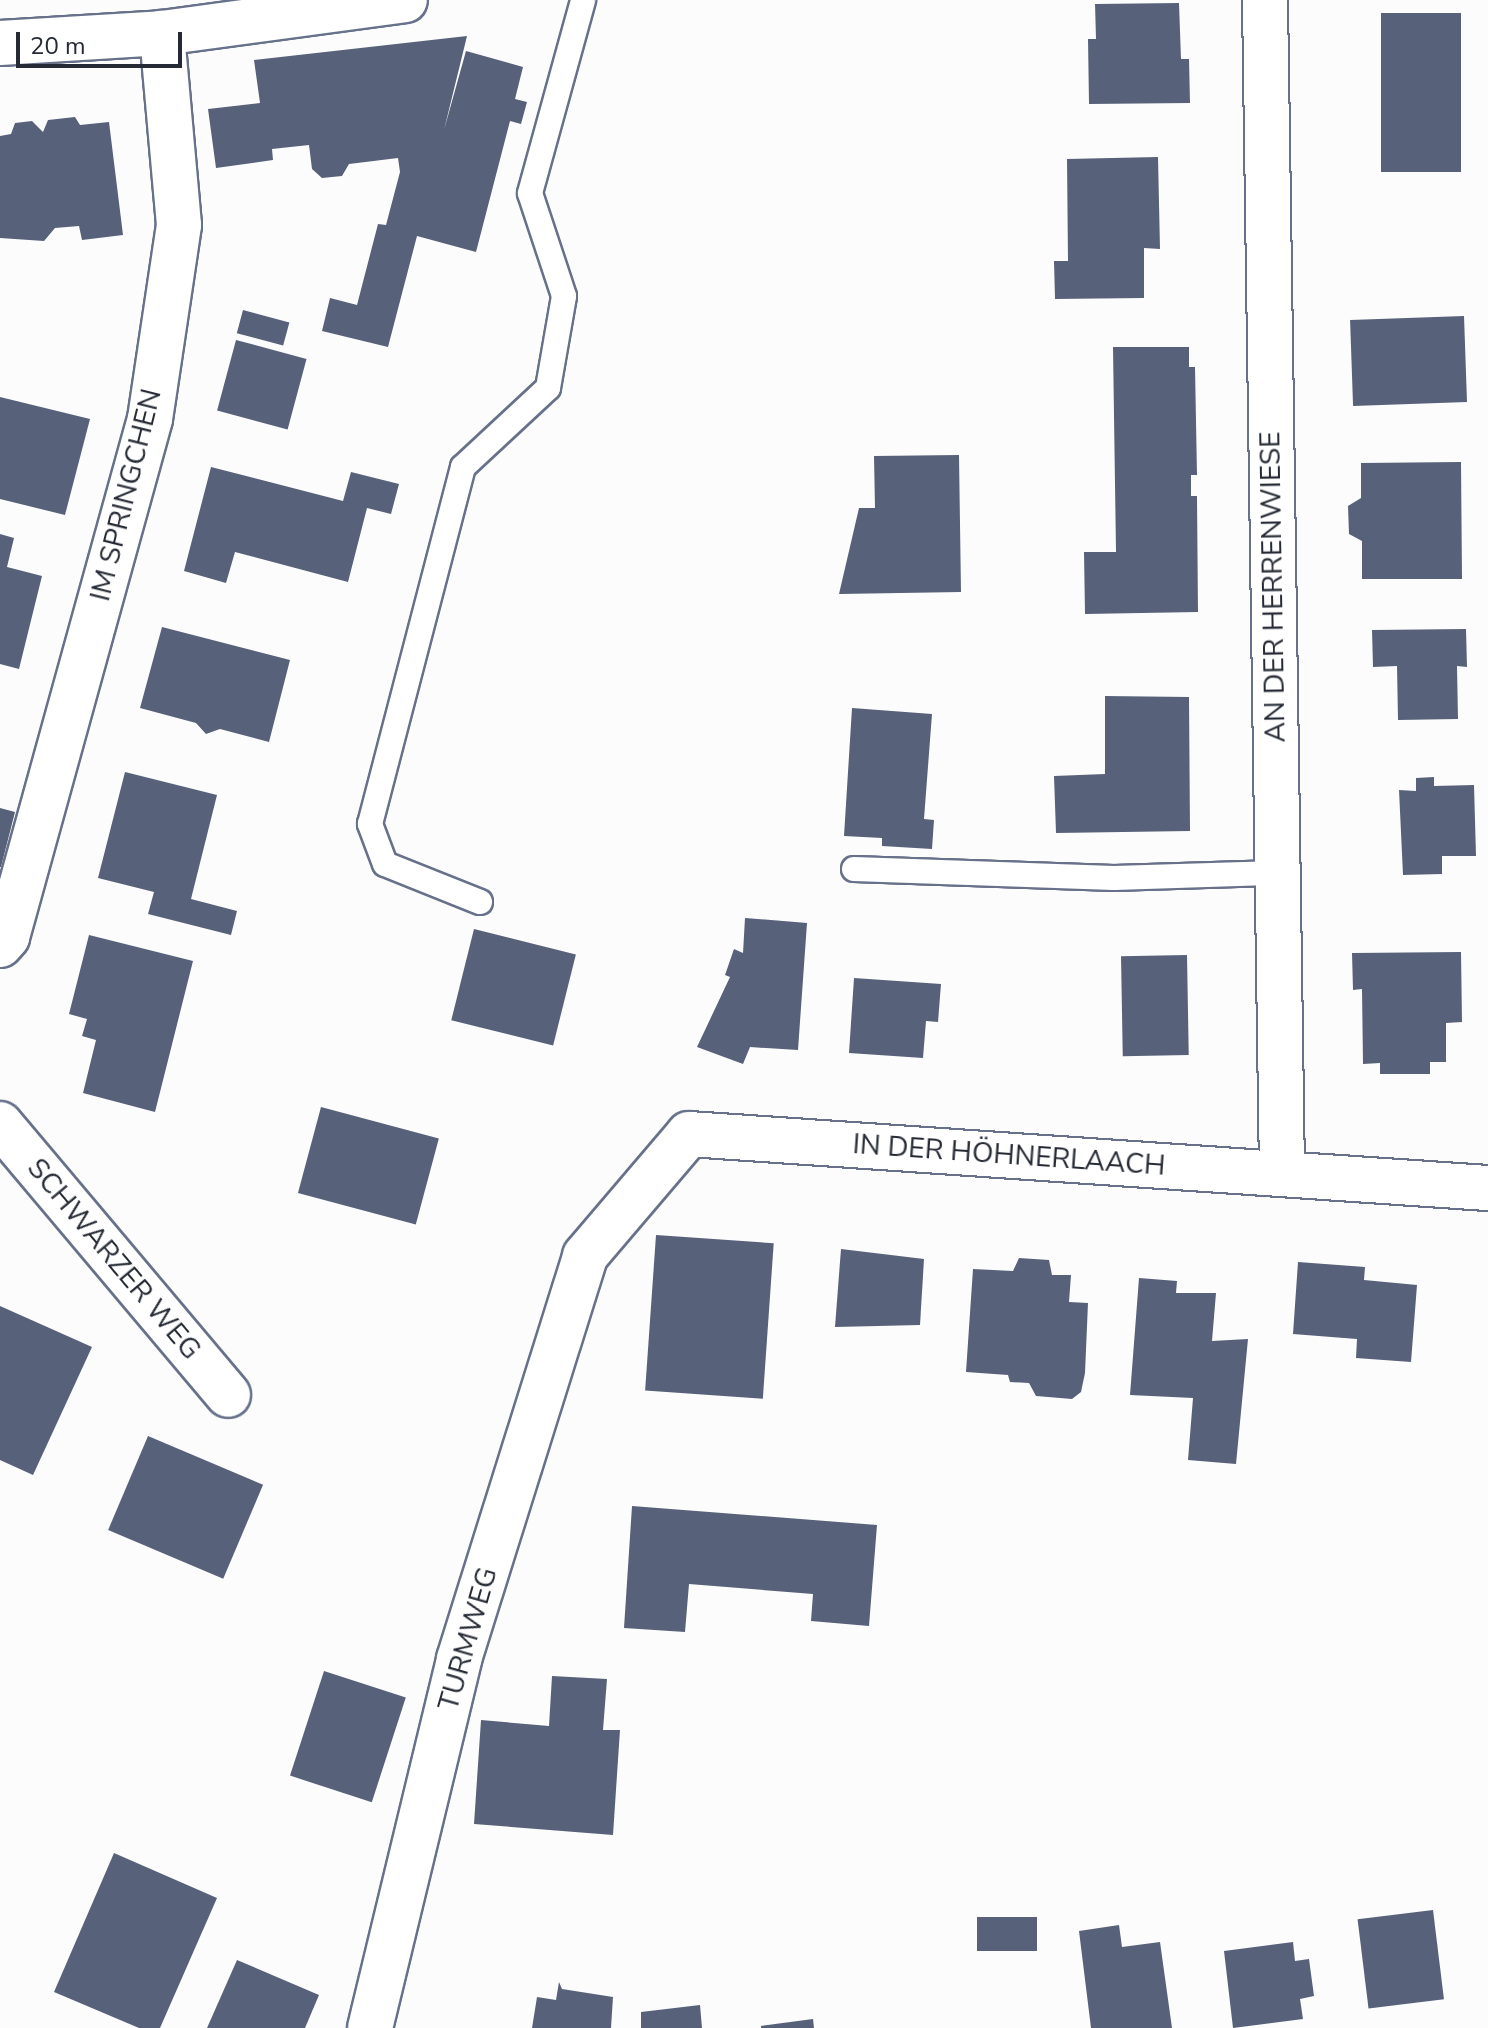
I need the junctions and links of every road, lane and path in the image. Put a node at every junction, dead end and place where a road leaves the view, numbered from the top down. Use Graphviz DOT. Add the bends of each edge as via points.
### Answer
graph roads {
  1 [pos="405,0"];
  2 [pos="583,0"];
  3 [pos="1265,0"];
  4 [pos="162,33"];
  5 [pos="0,43"];
  6 [pos="854,869"];
  7 [pos="1277,873"];
  8 [pos="480,902"];
  9 [pos="0,945"];
  10 [pos="0,1124"];
  11 [pos="1282,1173"];
  12 [pos="1488,1188"];
  13 [pos="585,1256"];
  14 [pos="228,1395"];
  15 [pos="370,2028"];
  1 -- 4 [label="street"];
  2 -- 8 [label="lane" via="530,193 564,296 548,388 463,467 370,824 385,864"];
  3 -- 7 [label="street, AN DER HERRENWIESE"];
  4 -- 5 [label="street"];
  4 -- 9 [label="street, IM SPRINGCHEN" via="179,225 150,419 7,937"];
  6 -- 7 [label="lane" via="1114,878"];
  7 -- 11 [label="street, AN DER HERRENWIESE"];
  10 -- 14 [label="street, SCHWARZER WEG"];
  11 -- 12 [label="street, IN DER HÖHNERLAACH"];
  11 -- 13 [label="street, IN DER HÖHNERLAACH" via="689,1134"];
  13 -- 15 [label="street, TURMWEG" via="459,1659"];
}
